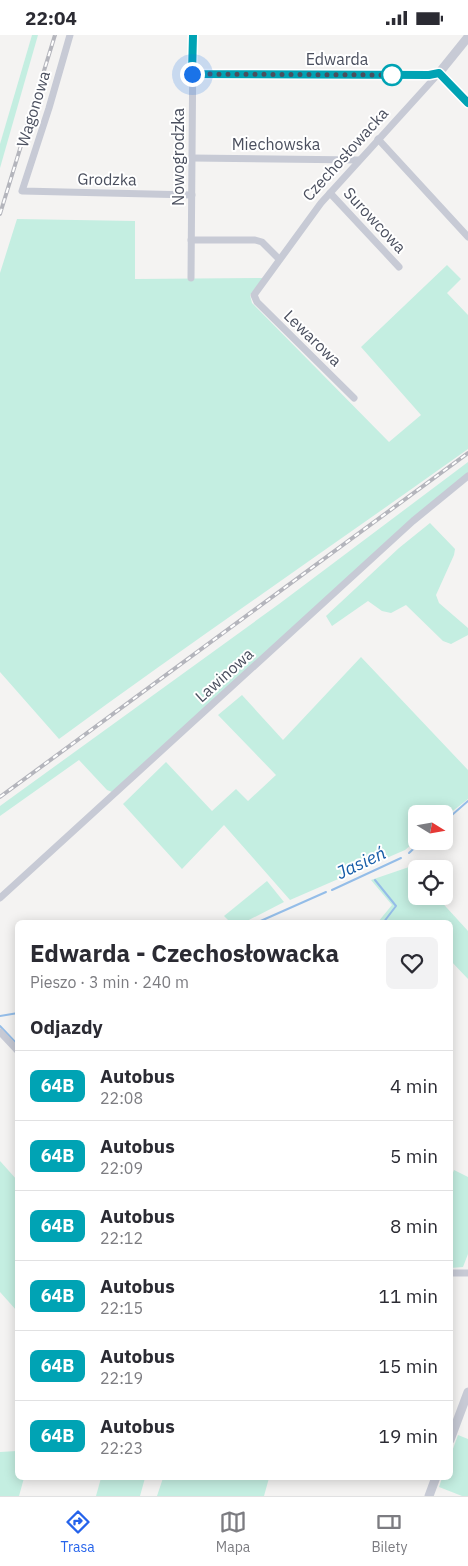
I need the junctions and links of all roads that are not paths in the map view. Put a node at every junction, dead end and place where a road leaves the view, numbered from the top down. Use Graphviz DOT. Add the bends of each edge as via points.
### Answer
graph roads {
  1 [pos="70,35"];
  2 [pos="193,35"];
  3 [pos="468,37"];
  4 [pos="439,73"];
  5 [pos="192,74"];
  6 [pos="468,103"];
  7 [pos="378,139"];
  8 [pos="192,158"];
  9 [pos="359,160"];
  10 [pos="22,191"];
  11 [pos="330,193"];
  12 [pos="192,195"];
  13 [pos="468,237"];
  14 [pos="191,240"];
  15 [pos="279,259"];
  16 [pos="399,267"];
  17 [pos="190,279"];
  18 [pos="254,297"];
  19 [pos="354,398"];
  20 [pos="468,476"];
  21 [pos="0,898"];
  22 [pos="0,1032"];
  23 [pos="15,1048"];
  24 [pos="453,1273"];
  25 [pos="468,1273"];
  26 [pos="468,1392"];
  27 [pos="453,1432"];
  28 [pos="435,1480"];
  29 [pos="429,1496"];
  1 -- 10 [label="street, Wagonowa"];
  2 -- 5 [label="street, Nowogrodzka"];
  3 -- 4 [label="street, Czechosłowacka"];
  4 -- 5 [label="street, Edwarda"];
  4 -- 6 [label="street"];
  4 -- 7 [label="street, Czechosłowacka"];
  5 -- 8 [label="street, Nowogrodzka"];
  7 -- 9 [label="street, Czechosłowacka"];
  7 -- 13 [label="street"];
  8 -- 9 [label="street, Miechowska"];
  8 -- 12 [label="street, Nowogrodzka"];
  9 -- 11 [label="street, Czechosłowacka"];
  10 -- 12 [label="street, Grodzka"];
  11 -- 15 [label="street, Czechosłowacka"];
  11 -- 16 [label="street, Surowcowa"];
  12 -- 14 [label="street, Nowogrodzka"];
  14 -- 15 [label="street" via="258,241"];
  14 -- 17 [label="street, Nowogrodzka"];
  15 -- 18 [label="street, Czechosłowacka"];
  18 -- 19 [label="street, Lewarowa"];
  20 -- 21 [label="street, Lawinowa" via="406,528"];
  22 -- 23 [label="street"];
  24 -- 25 [label="street"];
  26 -- 27 [label="street"];
  28 -- 29 [label="street"];
}
